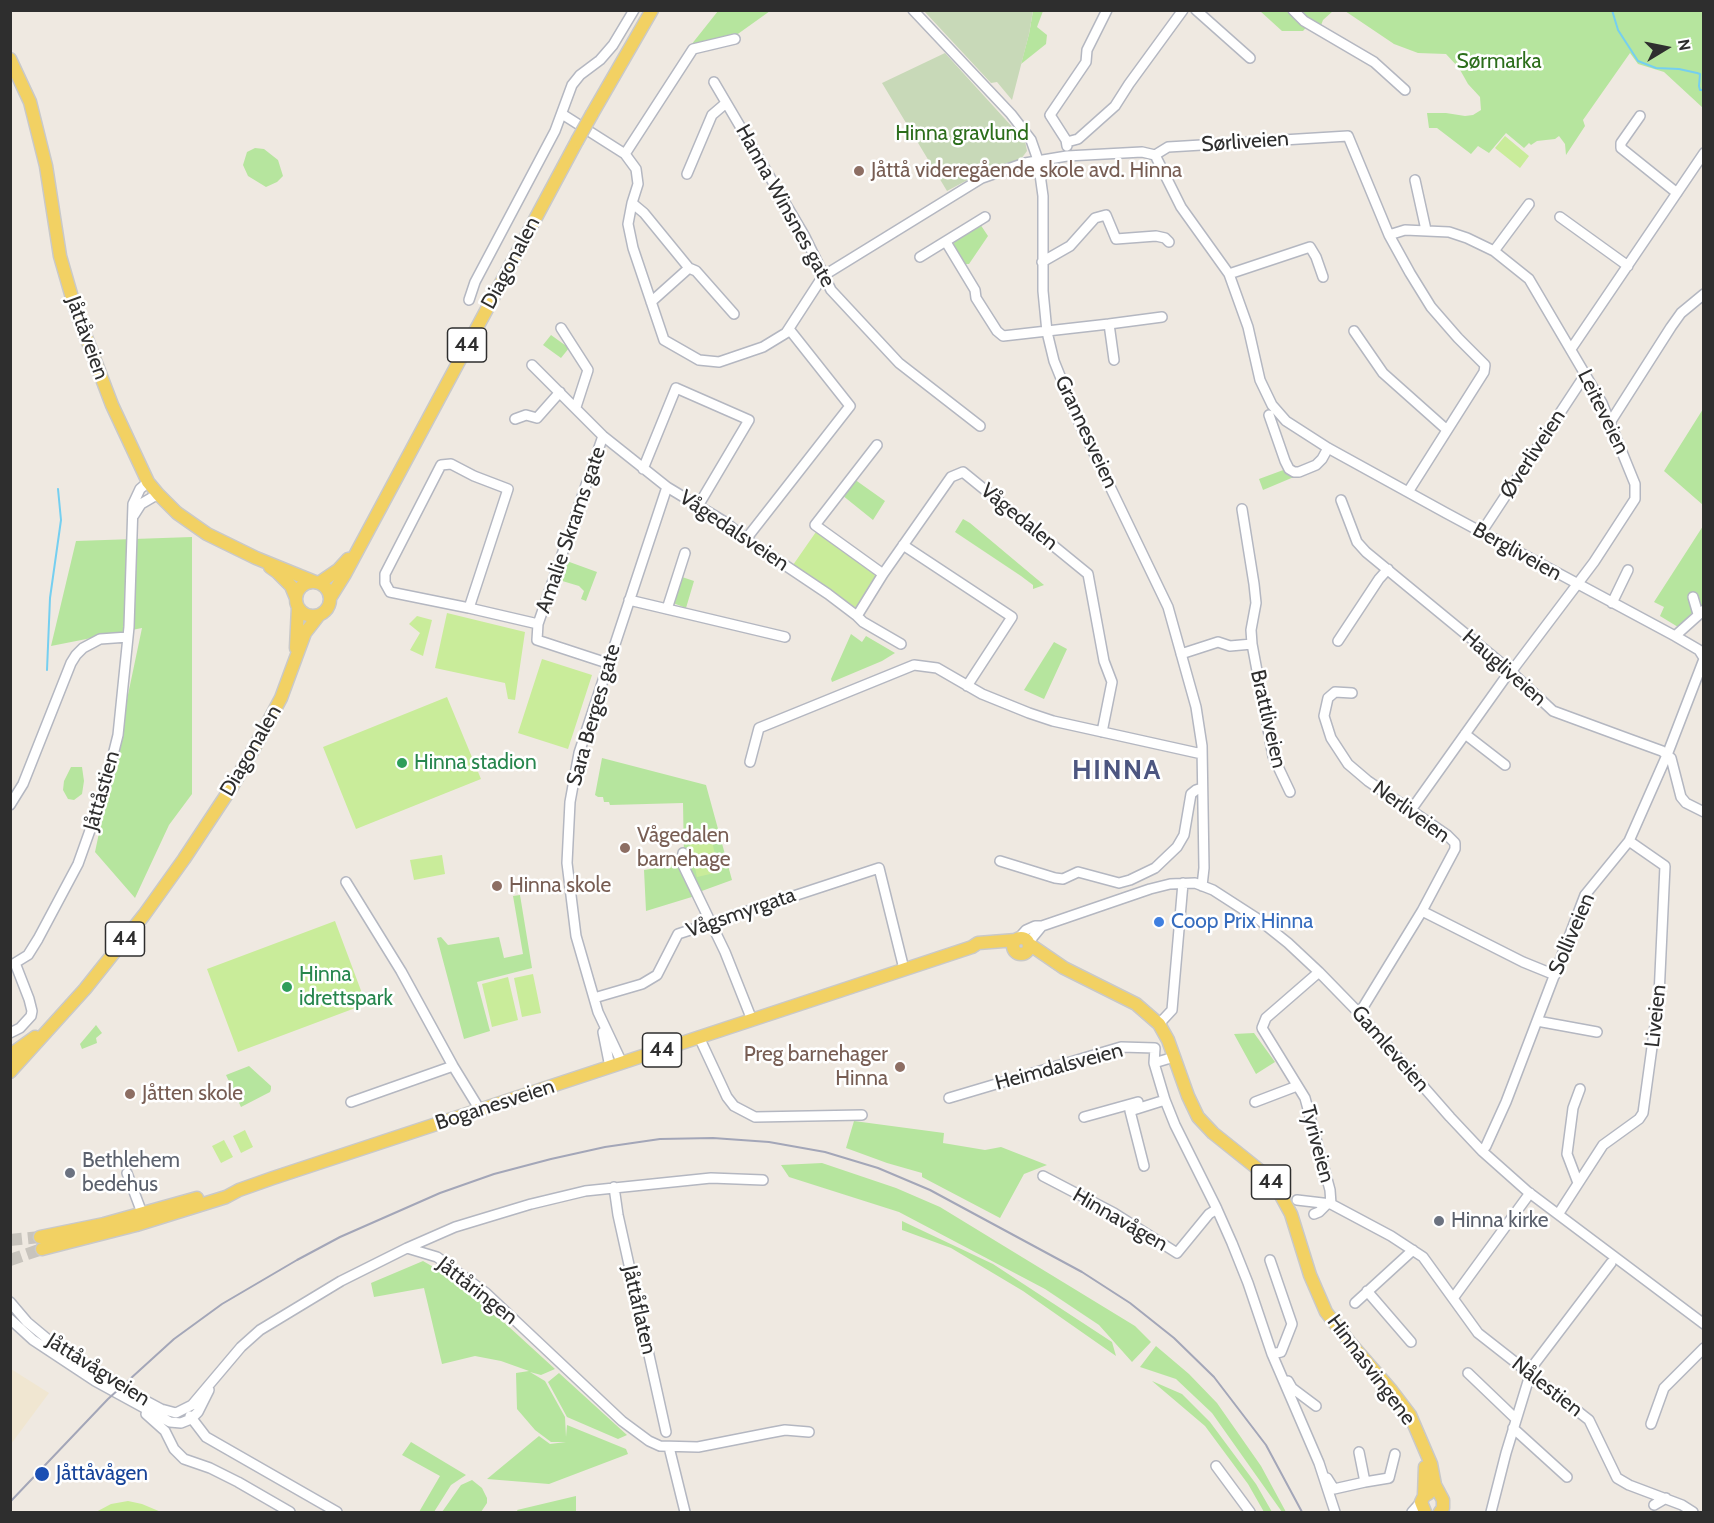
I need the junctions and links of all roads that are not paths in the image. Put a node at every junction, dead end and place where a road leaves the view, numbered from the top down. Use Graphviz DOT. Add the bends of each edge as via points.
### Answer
graph roads {
  1 [pos="634,10"];
  2 [pos="652,10"];
  3 [pos="913,10"];
  4 [pos="1107,10"];
  5 [pos="1183,10"];
  6 [pos="1196,10"];
  7 [pos="1293,10"];
  8 [pos="735,39"];
  9 [pos="1250,58"];
  10 [pos="10,59"];
  11 [pos="714,82"];
  12 [pos="1405,90"];
  13 [pos="726,103"];
  14 [pos="562,114"];
  15 [pos="1640,116"];
  16 [pos="1067,142"];
  17 [pos="1704,153"];
  18 [pos="626,154"];
  19 [pos="1155,155"];
  20 [pos="1067,156"];
  21 [pos="1038,160"];
  22 [pos="687,174"];
  23 [pos="1415,180"];
  24 [pos="1677,193"];
  25 [pos="632,203"];
  26 [pos="1529,204"];
  27 [pos="985,217"];
  28 [pos="1560,217"];
  29 [pos="1426,230"];
  30 [pos="1389,235"];
  31 [pos="946,242"];
  32 [pos="1168,242"];
  33 [pos="1494,251"];
  34 [pos="920,257"];
  35 [pos="1042,262"];
  36 [pos="1628,266"];
  37 [pos="689,268"];
  38 [pos="1229,274"];
  39 [pos="823,276"];
  40 [pos="1323,277"];
  41 [pos="1704,294"];
  42 [pos="469,300"];
  43 [pos="651,302"];
  44 [pos="734,314"];
  45 [pos="1162,317"];
  46 [pos="1109,324"];
  47 [pos="561,328"];
  48 [pos="789,329"];
  49 [pos="1354,331"];
  50 [pos="1047,332"];
  51 [pos="1571,349"];
  52 [pos="1114,360"];
  53 [pos="532,365"];
  54 [pos="1585,375"];
  55 [pos="560,392"];
  56 [pos="576,407"];
  57 [pos="1269,415"];
  58 [pos="515,419"];
  59 [pos="1611,421"];
  60 [pos="980,426"];
  61 [pos="1287,430"];
  62 [pos="1447,430"];
  63 [pos="1276,434"];
  64 [pos="603,436"];
  65 [pos="878,445"];
  66 [pos="1328,448"];
  67 [pos="643,469"];
  68 [pos="148,482"];
  69 [pos="667,487"];
  70 [pos="1408,492"];
  71 [pos="158,494"];
  72 [pos="1341,500"];
  73 [pos="698,506"];
  74 [pos="1242,509"];
  75 [pos="134,515"];
  76 [pos="1481,533"];
  77 [pos="746,539"];
  78 [pos="903,545"];
  79 [pos="358,550"];
  80 [pos="685,554"];
  81 [pos="256,558"];
  82 [pos="1388,569"];
  83 [pos="1628,570"];
  84 [pos="883,574"];
  85 [pos="317,583"];
  86 [pos="1578,585"];
  87 [pos="1613,597"];
  88 [pos="1693,597"];
  89 [pos="330,598"];
  90 [pos="629,600"];
  91 [pos="297,602"];
  92 [pos="469,608"];
  93 [pos="667,609"];
  94 [pos="1701,612"];
  95 [pos="319,615"];
  96 [pos="857,616"];
  97 [pos="538,624"];
  98 [pos="1675,636"];
  99 [pos="129,637"];
  100 [pos="785,637"];
  101 [pos="1338,641"];
  102 [pos="901,644"];
  103 [pos="1252,644"];
  104 [pos="1181,654"];
  105 [pos="296,658"];
  106 [pos="1704,659"];
  107 [pos="607,663"];
  108 [pos="1508,675"];
  109 [pos="967,686"];
  110 [pos="1352,693"];
  111 [pos="1102,732"];
  112 [pos="1465,734"];
  113 [pos="1202,754"];
  114 [pos="1667,755"];
  115 [pos="750,762"];
  116 [pos="1505,765"];
  117 [pos="1202,788"];
  118 [pos="1290,792"];
  119 [pos="10,805"];
  120 [pos="1411,810"];
  121 [pos="1704,812"];
  122 [pos="1629,841"];
  123 [pos="682,853"];
  124 [pos="1000,861"];
  125 [pos="346,882"];
  126 [pos="1115,882"];
  127 [pos="1183,883"];
  128 [pos="1202,886"];
  129 [pos="1114,903"];
  130 [pos="1422,911"];
  131 [pos="711,923"];
  132 [pos="1022,945"];
  133 [pos="10,953"];
  134 [pos="15,963"];
  135 [pos="904,969"];
  136 [pos="1319,972"];
  137 [pos="1555,975"];
  138 [pos="594,998"];
  139 [pos="1357,1011"];
  140 [pos="61,1015"];
  141 [pos="752,1020"];
  142 [pos="1537,1022"];
  143 [pos="1159,1024"];
  144 [pos="1597,1032"];
  145 [pos="10,1033"];
  146 [pos="699,1037"];
  147 [pos="10,1055"];
  148 [pos="1174,1057"];
  149 [pos="1154,1063"];
  150 [pos="616,1065"];
  151 [pos="453,1066"];
  152 [pos="10,1071"];
  153 [pos="1297,1086"];
  154 [pos="1580,1089"];
  155 [pos="1164,1097"];
  156 [pos="950,1098"];
  157 [pos="351,1102"];
  158 [pos="1255,1102"];
  159 [pos="480,1110"];
  160 [pos="862,1115"];
  161 [pos="1084,1117"];
  162 [pos="1482,1151"];
  163 [pos="1144,1166"];
  164 [pos="127,1173"];
  165 [pos="1043,1176"];
  166 [pos="763,1180"];
  167 [pos="1578,1183"];
  168 [pos="614,1187"];
  169 [pos="239,1190"];
  170 [pos="1530,1194"];
  171 [pos="1297,1200"];
  172 [pos="1330,1204"];
  173 [pos="1217,1209"];
  174 [pos="142,1213"];
  175 [pos="1314,1214"];
  176 [pos="1559,1214"];
  177 [pos="407,1248"];
  178 [pos="1413,1250"];
  179 [pos="1270,1260"];
  180 [pos="1611,1263"];
  181 [pos="1367,1291"];
  182 [pos="1454,1297"];
  183 [pos="10,1302"];
  184 [pos="1355,1302"];
  185 [pos="10,1319"];
  186 [pos="1704,1324"];
  187 [pos="1411,1342"];
  188 [pos="1704,1348"];
  189 [pos="1272,1354"];
  190 [pos="1529,1371"];
  191 [pos="1468,1373"];
  192 [pos="213,1382"];
  193 [pos="130,1401"];
  194 [pos="1316,1406"];
  195 [pos="185,1409"];
  196 [pos="191,1419"];
  197 [pos="1514,1424"];
  198 [pos="1651,1424"];
  199 [pos="666,1432"];
  200 [pos="809,1432"];
  201 [pos="669,1447"];
  202 [pos="1424,1448"];
  203 [pos="1359,1452"];
  204 [pos="1395,1454"];
  205 [pos="1318,1463"];
  206 [pos="1216,1466"];
  207 [pos="1567,1477"];
  208 [pos="1365,1482"];
  209 [pos="1438,1494"];
  210 [pos="1666,1498"];
  211 [pos="1677,1503"];
  212 [pos="1423,1504"];
  213 [pos="1654,1505"];
  214 [pos="1670,1510"];
  215 [pos="1442,1511"];
  216 [pos="290,1512"];
  217 [pos="337,1512"];
  218 [pos="685,1512"];
  219 [pos="1250,1512"];
  220 [pos="1335,1512"];
  221 [pos="1412,1512"];
  222 [pos="1491,1512"];
  223 [pos="1694,1512"];
  1 -- 14 [label="street" via="613,45 572,85"];
  2 -- 79 [label="main road, Diagonalen / 44, bridge" via="577,141"];
  3 -- 21 [label="street, Grannesveien" via="1011,114 1031,140"];
  4 -- 16 [label="street" via="1087,50 1086,62 1050,115"];
  5 -- 16 [label="street" via="1115,106 1078,139"];
  6 -- 9 [label="street"];
  7 -- 12 [label="street" via="1304,21 1374,62"];
  8 -- 18 [label="street" via="693,49"];
  10 -- 68 [label="main road, Jåttåveien" via="30,102 46,166 60,256 75,308 112,405"];
  11 -- 13 [label="street, Hanna Winsnes gate"];
  13 -- 22 [label="street, Hanna Winsnes gate" via="712,115"];
  13 -- 39 [label="street, Hanna Winsnes gate" via="804,235"];
  14 -- 18 [label="street"];
  14 -- 42 [label="street"];
  15 -- 24 [label="street" via="1621,148"];
  16 -- 20 [label="street"];
  17 -- 24 [label="street"];
  18 -- 25 [label="street" via="638,176"];
  19 -- 20 [label="street, Sørliveien" via="1142,152"];
  19 -- 30 [label="street, Sørliveien" via="1178,146 1348,136"];
  19 -- 38 [label="street, Bergliveien" via="1181,207"];
  20 -- 21 [label="street, Sørliveien"];
  21 -- 35 [label="street, Grannesveien"];
  21 -- 39 [label="street, Sørliveien" via="982,178"];
  23 -- 29 [label="street"];
  24 -- 36 [label="street"];
  25 -- 37 [label="street"];
  25 -- 43 [label="street" via="628,224"];
  26 -- 33 [label="street"];
  27 -- 31 [label="street"];
  28 -- 36 [label="street"];
  29 -- 30 [label="street, Leiteveien"];
  29 -- 33 [label="street, Leiteveien" via="1449,232"];
  30 -- 62 [label="street" via="1432,307 1485,364 1484,372"];
  31 -- 34 [label="street"];
  31 -- 50 [label="street" via="997,331 1003,336"];
  32 -- 35 [label="street" via="1156,236 1116,238 1106,215 1095,218 1070,246"];
  33 -- 51 [label="street, Leiteveien" via="1529,279"];
  35 -- 50 [label="street, Grannesveien"];
  36 -- 51 [label="street"];
  37 -- 43 [label="street"];
  37 -- 44 [label="street"];
  38 -- 40 [label="street" via="1310,247"];
  38 -- 66 [label="street, Bergliveien" via="1248,327 1260,380 1272,405 1286,421"];
  39 -- 48 [label="street"];
  39 -- 60 [label="street, Hanna Winsnes gate" via="831,290 899,363"];
  41 -- 59 [label="street" via="1681,313"];
  43 -- 48 [label="street" via="664,340 699,360 719,362 763,348"];
  45 -- 46 [label="street"];
  46 -- 50 [label="street"];
  46 -- 52 [label="street"];
  47 -- 56 [label="street" via="588,370"];
  48 -- 77 [label="street" via="850,406"];
  49 -- 62 [label="street" via="1383,373"];
  50 -- 104 [label="street, Grannesveien" via="1077,418 1168,608"];
  51 -- 54 [label="street, Leiteveien"];
  53 -- 55 [label="street, Vågedalsveien"];
  54 -- 59 [label="street, Leiteveien"];
  54 -- 76 [label="street, Øverliveien"];
  55 -- 56 [label="street, Vågedalsveien"];
  55 -- 58 [label="street" via="537,418 526,415"];
  56 -- 64 [label="street, Vågedalsveien"];
  57 -- 63 [label="street"];
  59 -- 86 [label="street, Leiteveien" via="1635,484 1635,499"];
  61 -- 63 [label="street"];
  62 -- 70 [label="street"];
  63 -- 66 [label="street" via="1285,461 1294,472 1316,465"];
  64 -- 67 [label="street, Vågedalsveien"];
  64 -- 97 [label="street, Amalie Skrams gate"];
  65 -- 84 [label="street" via="815,525"];
  66 -- 70 [label="street, Bergliveien"];
  67 -- 69 [label="street, Vågedalsveien"];
  67 -- 73 [label="street" via="676,388 749,420"];
  68 -- 71 [label="main road, Jåttåveien"];
  68 -- 75 [label="street, Jåttåstien" via="135,498"];
  69 -- 73 [label="street, Vågedalsveien"];
  69 -- 90 [label="street, Sara Berges gate"];
  70 -- 76 [label="street, Bergliveien"];
  71 -- 75 [label="street" via="141,504"];
  71 -- 81 [label="main road, Jåttåveien" via="207,534"];
  72 -- 82 [label="street, Haugliveien" via="1359,546"];
  73 -- 77 [label="street, Vågedalsveien"];
  74 -- 103 [label="street, Brattliveien" via="1256,603"];
  75 -- 99 [label="street, Jåttåstien"];
  76 -- 86 [label="street, Bergliveien"];
  77 -- 96 [label="street, Vågedalsveien"];
  78 -- 84 [label="street, Vågedalen"];
  78 -- 109 [label="street" via="1012,617"];
  78 -- 111 [label="street, Vågedalen" via="951,477 963,472 1085,571 1090,577 1104,661 1112,682"];
  79 -- 85 [label="main road, Diagonalen / 44" via="338,570"];
  79 -- 89 [label="main road, Diagonalen / 44"];
  80 -- 93 [label="street"];
  81 -- 85 [label="main road, Jåttåveien"];
  81 -- 91 [label="main road, Jåttåveien" via="291,586"];
  82 -- 101 [label="street"];
  82 -- 108 [label="street, Haugliveien"];
  83 -- 87 [label="street"];
  84 -- 96 [label="street, Vågedalen"];
  85 -- 89 [label="main road" via="326,588"];
  85 -- 91 [label="main road, 44" via="302,585"];
  86 -- 87 [label="street, Bergliveien"];
  86 -- 108 [label="street"];
  87 -- 98 [label="street, Bergliveien"];
  88 -- 94 [label="street"];
  89 -- 95 [label="main road, 44"];
  90 -- 93 [label="street"];
  90 -- 107 [label="street, Sara Berges gate"];
  91 -- 95 [label="main road" via="309,616"];
  91 -- 105 [label="main road, Diagonalen / 44"];
  92 -- 92 [label="street" via="390,592 385,583 385,574 441,465 452,464 508,489"];
  92 -- 97 [label="street"];
  93 -- 100 [label="street"];
  94 -- 98 [label="street"];
  95 -- 105 [label="main road, Diagonalen / 44" via="305,633"];
  96 -- 102 [label="street, Vågedalsveien"];
  97 -- 107 [label="street" via="537,640"];
  98 -- 106 [label="street, Bergliveien" via="1699,650"];
  99 -- 119 [label="street" via="100,639 76,655"];
  99 -- 134 [label="street, Jåttåstien" via="118,735 95,819 49,922 28,955"];
  103 -- 104 [label="street, Brattliveien" via="1230,646 1218,642"];
  103 -- 118 [label="street, Brattliveien" via="1273,756"];
  104 -- 113 [label="street, Grannesveien" via="1198,718"];
  105 -- 140 [label="main road, Diagonalen / 44" via="281,698 233,785 184,859"];
  106 -- 114 [label="street, Solliveien"];
  107 -- 138 [label="street, Sara Berges gate" via="578,759 570,802 567,863 576,936"];
  108 -- 112 [label="street"];
  108 -- 114 [label="street, Haugliveien" via="1553,711"];
  109 -- 111 [label="street" via="1029,713"];
  109 -- 115 [label="street" via="937,668 914,665 759,728"];
  110 -- 120 [label="street, Nerliveien" via="1335,692 1328,698 1324,716 1330,738 1348,764 1368,782"];
  111 -- 113 [label="street"];
  112 -- 116 [label="street"];
  112 -- 120 [label="street"];
  113 -- 117 [label="street, Grannesveien"];
  114 -- 121 [label="street" via="1681,797"];
  114 -- 122 [label="street, Solliveien"];
  117 -- 126 [label="street" via="1191,794 1184,836 1170,855 1149,872"];
  117 -- 128 [label="street, Grannesveien"];
  120 -- 130 [label="street, Nerliveien" via="1455,843"];
  122 -- 137 [label="street, Solliveien" via="1585,895"];
  122 -- 167 [label="street, Liveien" via="1665,866 1662,960 1647,1091 1639,1119 1603,1145"];
  123 -- 131 [label="street" via="682,863"];
  124 -- 126 [label="street" via="1055,878 1078,872"];
  125 -- 151 [label="street"];
  126 -- 129 [label="street"];
  127 -- 128 [label="street, Gamleveien"];
  127 -- 129 [label="street, Gamleveien"];
  127 -- 143 [label="street" via="1172,1010"];
  128 -- 136 [label="street, Gamleveien" via="1258,920"];
  129 -- 132 [label="street, Gamleveien" via="1042,926"];
  130 -- 137 [label="street"];
  130 -- 139 [label="street, Nerliveien" via="1362,1009"];
  131 -- 135 [label="street, Vågsmyrgata" via="879,868"];
  131 -- 138 [label="street, Vågsmyrgata" via="678,934 657,975 642,984"];
  131 -- 141 [label="street"];
  132 -- 135 [label="main road, Boganesveien / 44" via="972,947"];
  132 -- 143 [label="main road, Hinnasvingene / 44" via="1136,1004"];
  133 -- 134 [label="street"];
  134 -- 145 [label="street" via="32,1011 20,1028"];
  135 -- 141 [label="main road, Boganesveien / 44"];
  136 -- 139 [label="street, Gamleveien"];
  136 -- 153 [label="street, Tyriveien" via="1266,1018 1260,1028"];
  137 -- 142 [label="street, Solliveien"];
  138 -- 150 [label="street, Sara Berges gate"];
  139 -- 162 [label="street, Gamleveien"];
  140 -- 147 [label="main road, 44"];
  140 -- 152 [label="main road, 44"];
  141 -- 146 [label="main road, Boganesveien / 44"];
  142 -- 144 [label="street"];
  142 -- 162 [label="street, Solliveien"];
  143 -- 148 [label="main road, Hinnasvingene / 44"];
  146 -- 150 [label="main road, Boganesveien / 44"];
  146 -- 160 [label="street" via="727,1097 734,1106 755,1117"];
  148 -- 149 [label="street"];
  148 -- 202 [label="main road, Hinnasvingene / 44" via="1198,1117 1263,1173 1279,1192 1291,1214 1326,1312 1400,1400"];
  149 -- 155 [label="street"];
  149 -- 156 [label="street, Heimdalsveien" via="1155,1048 1121,1047"];
  150 -- 159 [label="main road, Boganesveien / 44"];
  151 -- 157 [label="street"];
  151 -- 159 [label="street"];
  153 -- 158 [label="street, Tyriveien"];
  153 -- 172 [label="street, Tyriveien" via="1312,1119"];
  154 -- 167 [label="street" via="1573,1108 1567,1154"];
  155 -- 161 [label="street"];
  155 -- 163 [label="street" via="1130,1111"];
  155 -- 173 [label="street"];
  159 -- 169 [label="main road, Boganesveien / 44"];
  162 -- 170 [label="street, Gamleveien"];
  164 -- 174 [label="street"];
  165 -- 173 [label="street, Hinnavågen" via="1177,1252"];
  166 -- 168 [label="street" via="711,1178"];
  167 -- 176 [label="street, Liveien"];
  168 -- 177 [label="street" via="513,1209"];
  168 -- 199 [label="street, Jåttåflaten"];
  169 -- 174 [label="main road, Boganesveien / 44" via="224,1190"];
  169 -- 174 [label="main road, Boganesveien / 44" via="136,1225 41,1243"];
  170 -- 176 [label="street, Gamleveien"];
  170 -- 182 [label="street"];
  171 -- 172 [label="street, Nålestien"];
  172 -- 175 [label="street"];
  172 -- 178 [label="street, Nålestien"];
  173 -- 189 [label="street"];
  176 -- 186 [label="street, Gamleveien"];
  177 -- 192 [label="street" via="341,1281 260,1330"];
  177 -- 201 [label="street, Jåttåringen" via="437,1257 463,1275 638,1435"];
  178 -- 181 [label="street"];
  178 -- 182 [label="street, Nålestien"];
  179 -- 189 [label="street" via="1292,1323 1281,1352"];
  180 -- 190 [label="street"];
  181 -- 184 [label="street"];
  181 -- 187 [label="street"];
  182 -- 190 [label="street, Nålestien" via="1478,1333"];
  183 -- 195 [label="street, Jåttåvågveien" via="48,1341 90,1369 161,1409 176,1413"];
  185 -- 193 [label="street, Jåttåvågveien" via="33,1341"];
  188 -- 198 [label="street" via="1664,1388"];
  189 -- 194 [label="street" via="1292,1388"];
  189 -- 205 [label="street"];
  190 -- 197 [label="street"];
  190 -- 210 [label="street, Nålestien" via="1589,1420 1617,1478"];
  191 -- 197 [label="street"];
  192 -- 195 [label="street"];
  192 -- 196 [label="street"];
  193 -- 196 [label="street, Jåttåvågveien" via="174,1423"];
  193 -- 216 [label="street, Jåttåvågveien" via="160,1425 184,1459 210,1468"];
  195 -- 196 [label="street"];
  196 -- 217 [label="street" via="206,1437"];
  197 -- 207 [label="street"];
  197 -- 222 [label="street"];
  200 -- 201 [label="street" via="785,1430 706,1446"];
  201 -- 218 [label="street"];
  202 -- 209 [label="main road, Hinnasvingene / 44"];
  202 -- 212 [label="main road, Hinnasvingene / 44"];
  203 -- 208 [label="street"];
  204 -- 208 [label="street" via="1389,1478"];
  205 -- 208 [label="street" via="1334,1489"];
  205 -- 220 [label="street"];
  206 -- 219 [label="street"];
  209 -- 212 [label="main road" via="1430,1493"];
  209 -- 215 [label="main road, 44" via="1443,1500"];
  210 -- 211 [label="street, Nålestien"];
  210 -- 213 [label="street"];
  211 -- 214 [label="street"];
  211 -- 223 [label="street, Nålestien"];
  212 -- 221 [label="street"];
}
